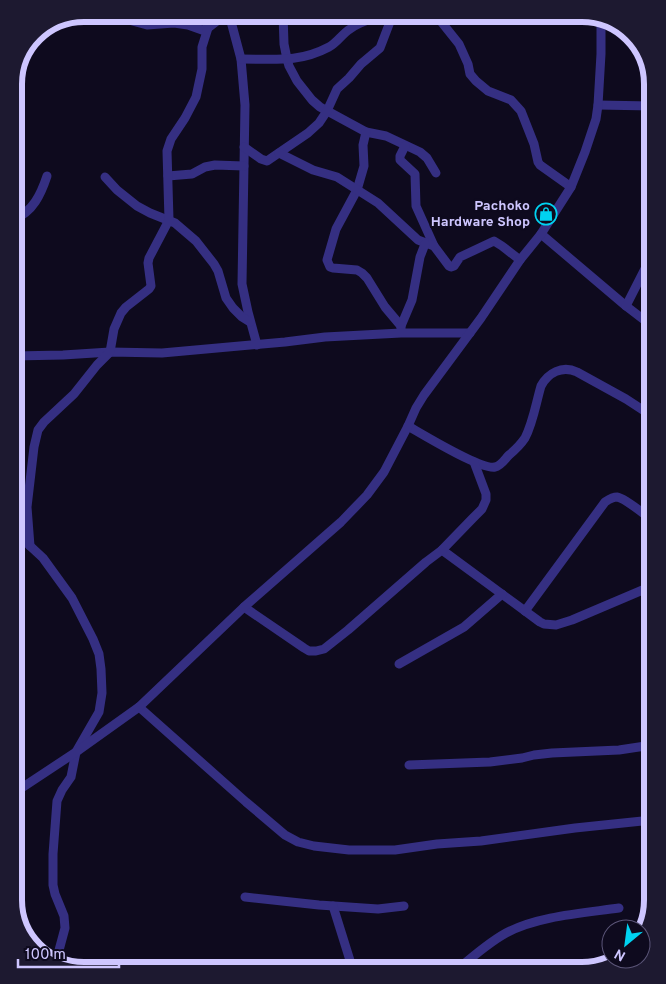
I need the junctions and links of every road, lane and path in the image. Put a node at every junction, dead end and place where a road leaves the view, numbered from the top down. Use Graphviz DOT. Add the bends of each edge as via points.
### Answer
graph roads {
  1 [pos="140,23"];
  2 [pos="174,23"];
  3 [pos="174,23"];
  4 [pos="215,23"];
  5 [pos="230,23"];
  6 [pos="283,23"];
  7 [pos="360,23"];
  8 [pos="390,23"];
  9 [pos="442,23"];
  10 [pos="601,26"];
  11 [pos="208,28"];
  12 [pos="241,59"];
  13 [pos="286,59"];
  14 [pos="598,105"];
  15 [pos="644,106"];
  16 [pos="327,111"];
  17 [pos="366,132"];
  18 [pos="244,146"];
  19 [pos="406,146"];
  20 [pos="279,153"];
  21 [pos="244,166"];
  22 [pos="436,174"];
  23 [pos="47,176"];
  24 [pos="168,176"];
  25 [pos="106,177"];
  26 [pos="571,187"];
  27 [pos="357,190"];
  28 [pos="23,215"];
  29 [pos="169,220"];
  30 [pos="541,234"];
  31 [pos="430,245"];
  32 [pos="520,260"];
  33 [pos="644,271"];
  34 [pos="626,306"];
  35 [pos="644,320"];
  36 [pos="250,322"];
  37 [pos="401,329"];
  38 [pos="470,333"];
  39 [pos="257,344"];
  40 [pos="110,352"];
  41 [pos="23,356"];
  42 [pos="644,411"];
  43 [pos="408,426"];
  44 [pos="474,462"];
  45 [pos="644,514"];
  46 [pos="23,539"];
  47 [pos="30,546"];
  48 [pos="442,550"];
  49 [pos="644,590"];
  50 [pos="502,594"];
  51 [pos="244,607"];
  52 [pos="525,611"];
  53 [pos="399,664"];
  54 [pos="139,707"];
  55 [pos="644,746"];
  56 [pos="76,752"];
  57 [pos="409,765"];
  58 [pos="23,787"];
  59 [pos="644,821"];
  60 [pos="245,897"];
  61 [pos="333,906"];
  62 [pos="404,906"];
  63 [pos="619,908"];
  64 [pos="57,955"];
  65 [pos="350,962"];
  66 [pos="467,962"];
  1 -- 3 [label="street"];
  2 -- 11 [label="street" via="202,30"];
  4 -- 11 [label="street"];
  5 -- 12 [label="street"];
  6 -- 13 [label="street"];
  7 -- 13 [label="street" via="330,46 307,56"];
  8 -- 16 [label="street" via="380,48 337,89"];
  9 -- 26 [label="street" via="459,44 470,74 476,81 488,91 511,100 521,111 540,165"];
  10 -- 14 [label="street"];
  11 -- 24 [label="street" via="202,46 202,69 196,97 168,145"];
  12 -- 13 [label="street"];
  12 -- 18 [label="street"];
  13 -- 16 [label="street" via="305,92"];
  14 -- 15 [label="street"];
  14 -- 26 [label="street" via="593,130"];
  16 -- 17 [label="street"];
  16 -- 20 [label="street" via="314,128"];
  17 -- 19 [label="street" via="386,136"];
  17 -- 27 [label="street" via="364,166"];
  18 -- 20 [label="street" via="264,161"];
  18 -- 21 [label="street"];
  19 -- 22 [label="street" via="425,155"];
  19 -- 31 [label="street" via="400,158 415,174 416,206"];
  20 -- 27 [label="street" via="313,170 333,175"];
  21 -- 24 [label="street" via="215,165 192,174"];
  21 -- 36 [label="street" via="242,284"];
  23 -- 28 [label="street" via="39,195"];
  24 -- 29 [label="street"];
  25 -- 29 [label="street" via="137,206"];
  26 -- 30 [label="street"];
  27 -- 31 [label="street" via="378,203 414,238"];
  27 -- 37 [label="street" via="336,229 328,264 333,268 362,273"];
  29 -- 36 [label="street" via="181,227 210,258 218,271 226,298 237,313"];
  29 -- 40 [label="street" via="149,258 151,286 121,313"];
  30 -- 32 [label="street"];
  30 -- 34 [label="street"];
  31 -- 32 [label="street" via="449,266 454,266 460,257 494,241"];
  31 -- 37 [label="street" via="420,257 411,304"];
  32 -- 38 [label="street"];
  33 -- 34 [label="street"];
  34 -- 35 [label="street"];
  36 -- 39 [label="street"];
  37 -- 38 [label="street"];
  37 -- 39 [label="street"];
  38 -- 43 [label="street" via="424,395"];
  39 -- 40 [label="street" via="162,353"];
  40 -- 41 [label="street"];
  40 -- 47 [label="street" via="38,430 27,507"];
  42 -- 44 [label="street" via="577,372 562,369 544,380 520,445 494,467"];
  43 -- 44 [label="street"];
  43 -- 51 [label="street" via="384,472 359,504"];
  44 -- 48 [label="street" via="486,494 485,504"];
  45 -- 52 [label="street" via="616,497 605,502"];
  46 -- 47 [label="street"];
  47 -- 56 [label="street" via="47,563 72,598 101,661 101,706"];
  48 -- 50 [label="street"];
  48 -- 51 [label="street" via="324,649 308,651"];
  49 -- 52 [label="street" via="556,625 544,624"];
  50 -- 52 [label="street"];
  50 -- 53 [label="street" via="464,627"];
  51 -- 54 [label="street"];
  54 -- 56 [label="street"];
  54 -- 59 [label="street" via="285,835 314,846 395,850"];
  55 -- 57 [label="street" via="552,753 490,762"];
  56 -- 58 [label="street"];
  56 -- 64 [label="street" via="71,777 57,801 53,885 65,928"];
  60 -- 61 [label="street"];
  61 -- 62 [label="street" via="378,909"];
  61 -- 65 [label="street"];
  63 -- 66 [label="street" via="552,918 519,927 495,940"];
}
